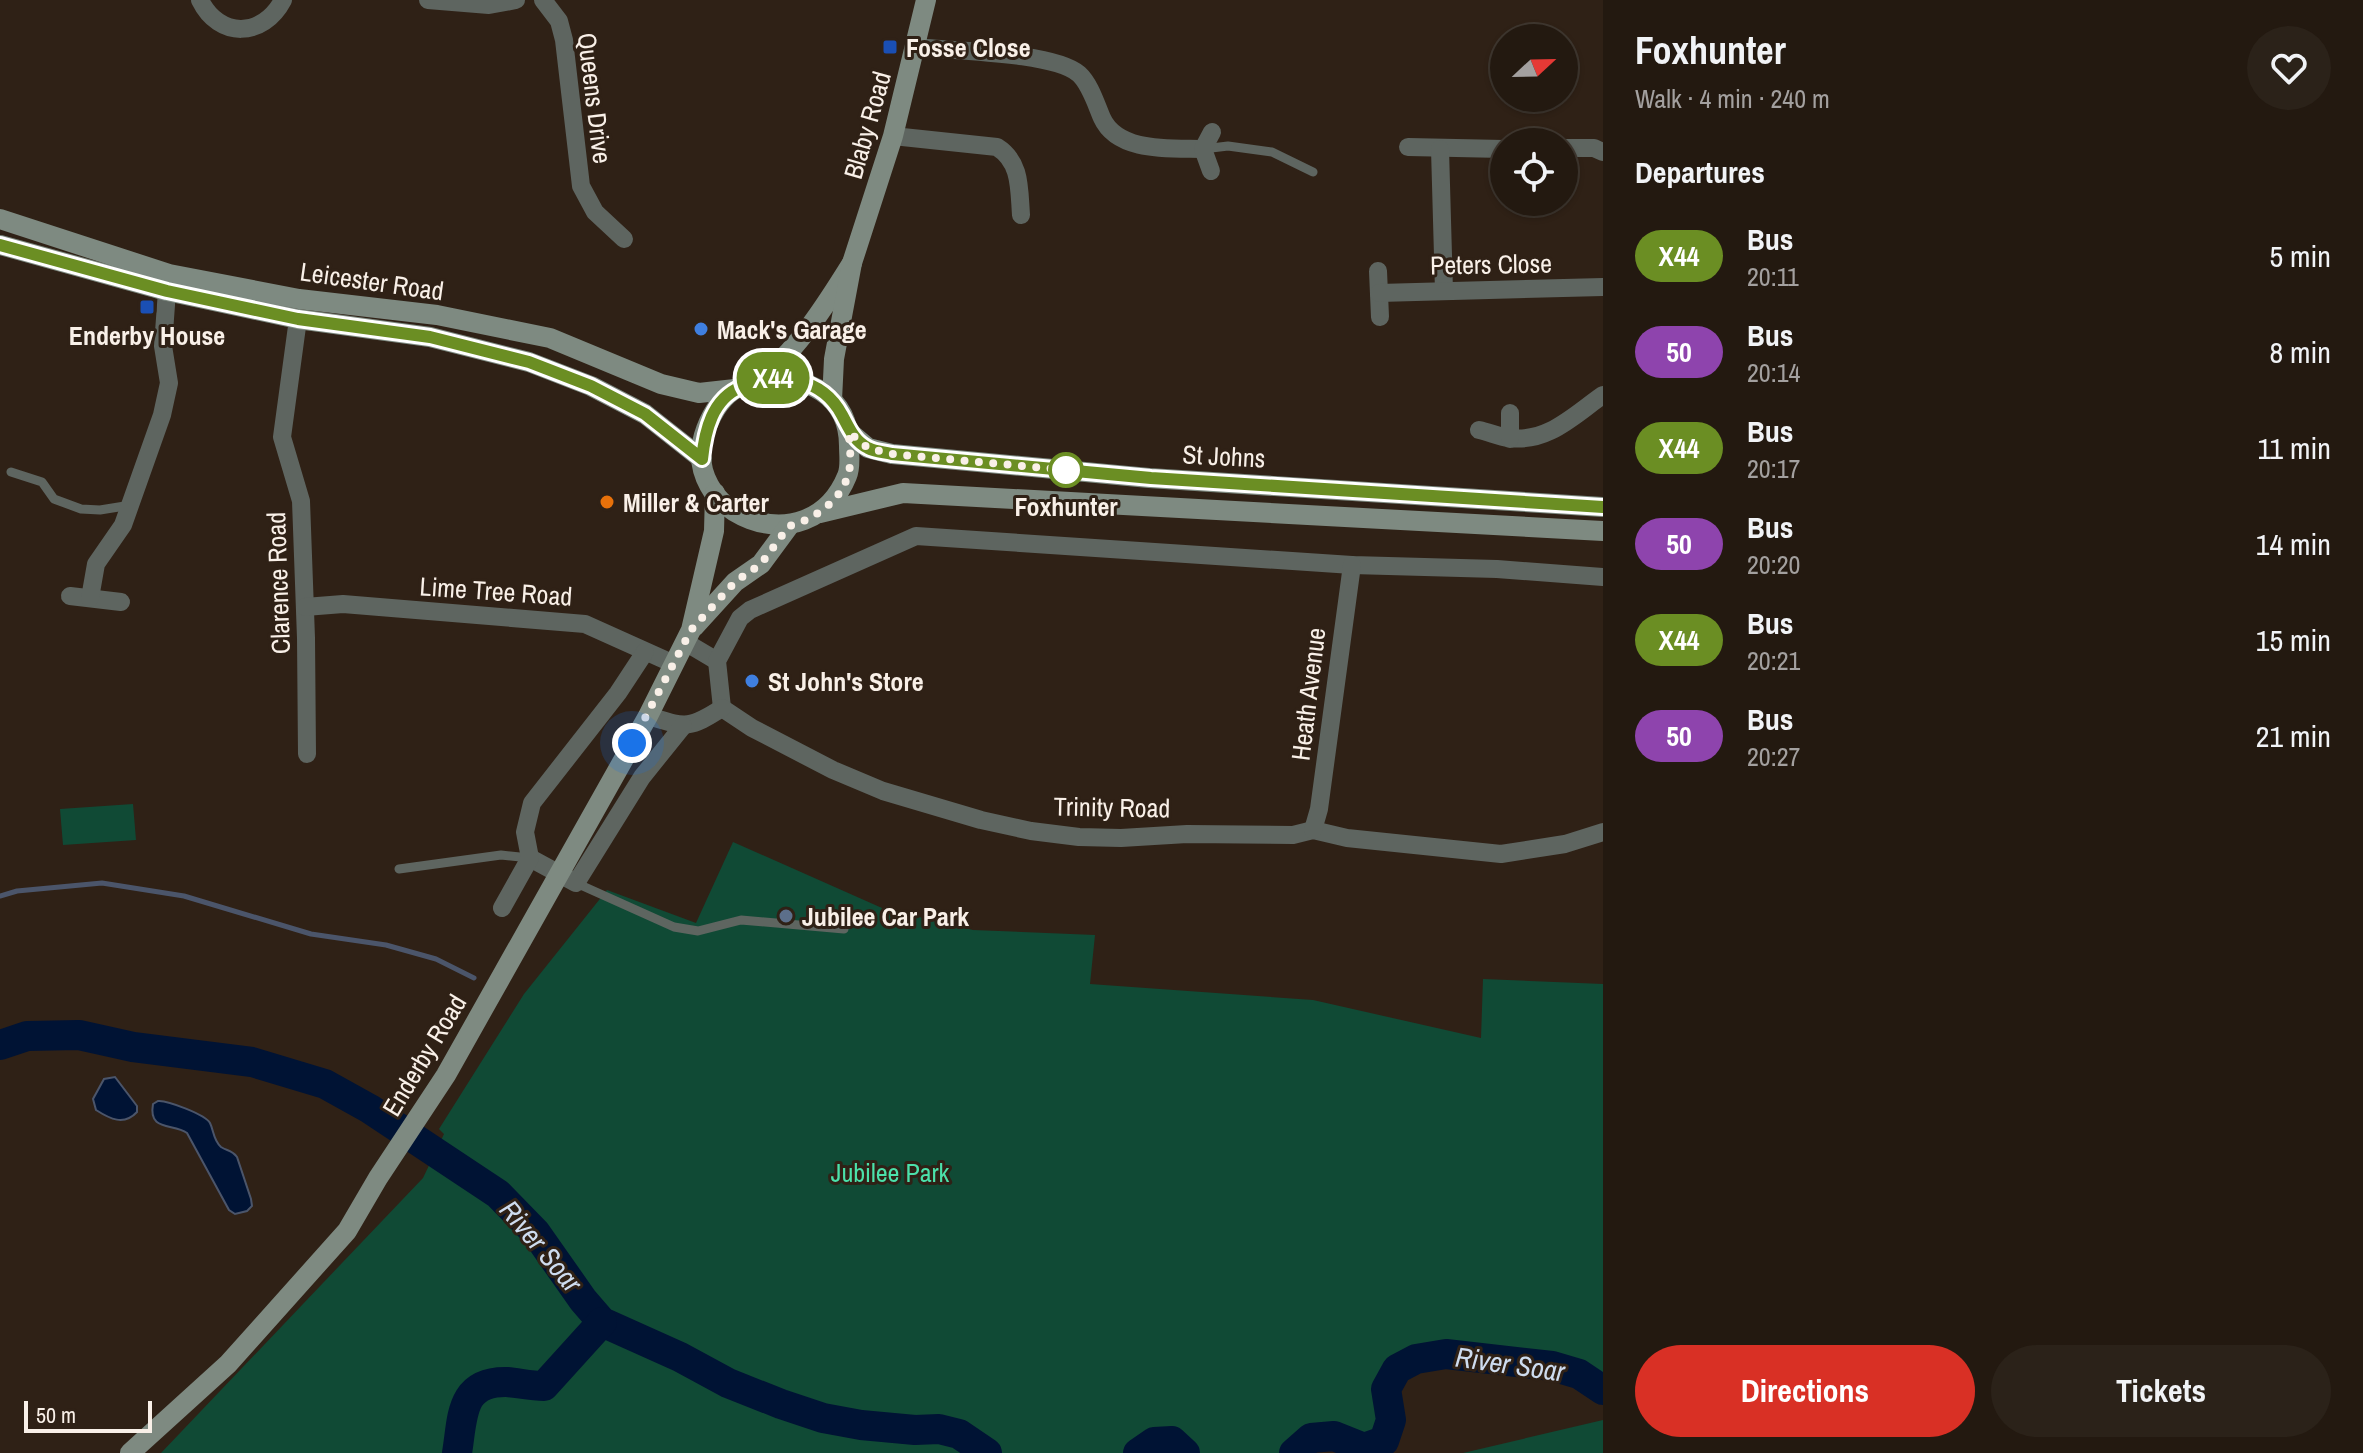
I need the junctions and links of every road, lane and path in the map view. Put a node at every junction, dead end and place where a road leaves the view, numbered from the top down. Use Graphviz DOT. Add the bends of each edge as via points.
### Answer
graph roads {
  1 [pos="200,0"];
  2 [pos="283,0"];
  3 [pos="428,0"];
  4 [pos="516,0"];
  5 [pos="543,0"];
  6 [pos="926,0"];
  7 [pos="915,47"];
  8 [pos="1212,132"];
  9 [pos="893,136"];
  10 [pos="1408,147"];
  11 [pos="1578,148"];
  12 [pos="1203,149"];
  13 [pos="1440,149"];
  14 [pos="1490,149"];
  15 [pos="1603,152"];
  16 [pos="1211,171"];
  17 [pos="1313,172"];
  18 [pos="1021,215"];
  19 [pos="0,219"];
  20 [pos="624,239"];
  21 [pos="0,245"];
  22 [pos="852,263"];
  23 [pos="1378,271"];
  24 [pos="1603,287"];
  25 [pos="167,291"];
  26 [pos="1444,291"];
  27 [pos="1379,293"];
  28 [pos="1380,317"];
  29 [pos="298,319"];
  30 [pos="761,378"];
  31 [pos="735,389"];
  32 [pos="1603,395"];
  33 [pos="832,400"];
  34 [pos="1510,413"];
  35 [pos="1479,430"];
  36 [pos="849,432"];
  37 [pos="1510,439"];
  38 [pos="702,459"];
  39 [pos="11,472"];
  40 [pos="715,493"];
  41 [pos="131,505"];
  42 [pos="1603,507"];
  43 [pos="820,513"];
  44 [pos="789,526"];
  45 [pos="1603,531"];
  46 [pos="1352,565"];
  47 [pos="1603,577"];
  48 [pos="70,596"];
  49 [pos="90,598"];
  50 [pos="121,602"];
  51 [pos="305,607"];
  52 [pos="688,636"];
  53 [pos="645,652"];
  54 [pos="717,661"];
  55 [pos="674,664"];
  56 [pos="722,708"];
  57 [pos="648,716"];
  58 [pos="683,726"];
  59 [pos="307,754"];
  60 [pos="1313,830"];
  61 [pos="1603,832"];
  62 [pos="530,858"];
  63 [pos="399,869"];
  64 [pos="557,874"];
  65 [pos="576,883"];
  66 [pos="502,908"];
  67 [pos="844,929"];
  68 [pos="130,1453"];
  1 -- 2 [label="street" via="217,22 239,30 273,15"];
  3 -- 4 [label="street" via="489,5"];
  5 -- 20 [label="street, Queens Drive" via="559,21 564,40 581,186 595,212"];
  6 -- 7 [label="main road, Blaby Road"];
  7 -- 9 [label="main road, Blaby Road"];
  7 -- 12 [label="street" via="1054,61 1079,74 1105,124 1121,138 1146,146"];
  8 -- 12 [label="street"];
  9 -- 18 [label="street" via="997,147 1007,153 1016,166"];
  9 -- 22 [label="main road, Blaby Road"];
  10 -- 13 [label="street"];
  11 -- 15 [label="street"];
  12 -- 16 [label="street"];
  12 -- 17 [label="lane" via="1228,146 1272,152"];
  13 -- 14 [label="street"];
  13 -- 26 [label="street"];
  19 -- 31 [label="main road, Leicester Road" via="169,274 299,299 452,318 550,338 661,384 699,393"];
  21 -- 25 [label="main road, Leicester Road"];
  22 -- 30 [label="main road, Blaby Road" via="809,328"];
  22 -- 33 [label="main road, Blaby Road"];
  23 -- 27 [label="street"];
  24 -- 26 [label="street, Peters Close"];
  25 -- 29 [label="main road, Leicester Road"];
  25 -- 41 [label="street" via="163,346 169,383"];
  26 -- 27 [label="street, Peters Close"];
  27 -- 28 [label="street"];
  29 -- 38 [label="main road, Leicester Road" via="430,337 529,362 645,414"];
  29 -- 51 [label="street, Clarence Road" via="282,437 301,501"];
  30 -- 31 [label="main road"];
  30 -- 33 [label="main road" via="787,377"];
  31 -- 38 [label="main road" via="716,408 705,432"];
  32 -- 37 [label="street" via="1561,427"];
  33 -- 36 [label="main road"];
  34 -- 37 [label="street"];
  35 -- 37 [label="street"];
  36 -- 42 [label="main road, St Johns" via="868,448 892,454 1151,478"];
  36 -- 43 [label="main road" via="849,472 839,495"];
  38 -- 40 [label="main road"];
  39 -- 41 [label="lane" via="42,482 54,499 81,509"];
  40 -- 44 [label="main road" via="735,514 760,525"];
  40 -- 52 [label="main road, Enderby Road" via="714,531"];
  41 -- 49 [label="street" via="96,564"];
  43 -- 44 [label="main road"];
  43 -- 45 [label="main road, St Johns" via="903,493"];
  44 -- 52 [label="main road, Enderby Road" via="761,564 735,582"];
  46 -- 47 [label="street"];
  46 -- 54 [label="street" via="916,536 750,610 740,618"];
  46 -- 60 [label="street, Heath Avenue"];
  48 -- 49 [label="street"];
  49 -- 50 [label="street"];
  51 -- 53 [label="street, Lime Tree Road" via="343,604 585,624"];
  51 -- 59 [label="street, Clarence Road"];
  52 -- 54 [label="street"];
  52 -- 55 [label="main road, Enderby Road"];
  53 -- 55 [label="street, Lime Tree Road"];
  53 -- 62 [label="street" via="532,803 525,832"];
  54 -- 56 [label="street"];
  55 -- 57 [label="main road, Enderby Road"];
  56 -- 58 [label="street"];
  56 -- 60 [label="street, Trinity Road" via="833,770 883,791 1031,831 1121,838 1293,835"];
  57 -- 58 [label="street"];
  57 -- 64 [label="main road, Enderby Road"];
  58 -- 65 [label="street" via="642,777"];
  60 -- 61 [label="street, Trinity Road" via="1501,854"];
  62 -- 63 [label="lane" via="501,855"];
  62 -- 64 [label="street"];
  62 -- 66 [label="street"];
  64 -- 65 [label="street"];
  64 -- 68 [label="main road, Enderby Road" via="446,1075 347,1231 238,1353"];
  65 -- 67 [label="lane" via="674,927 698,931 741,920"];
}
